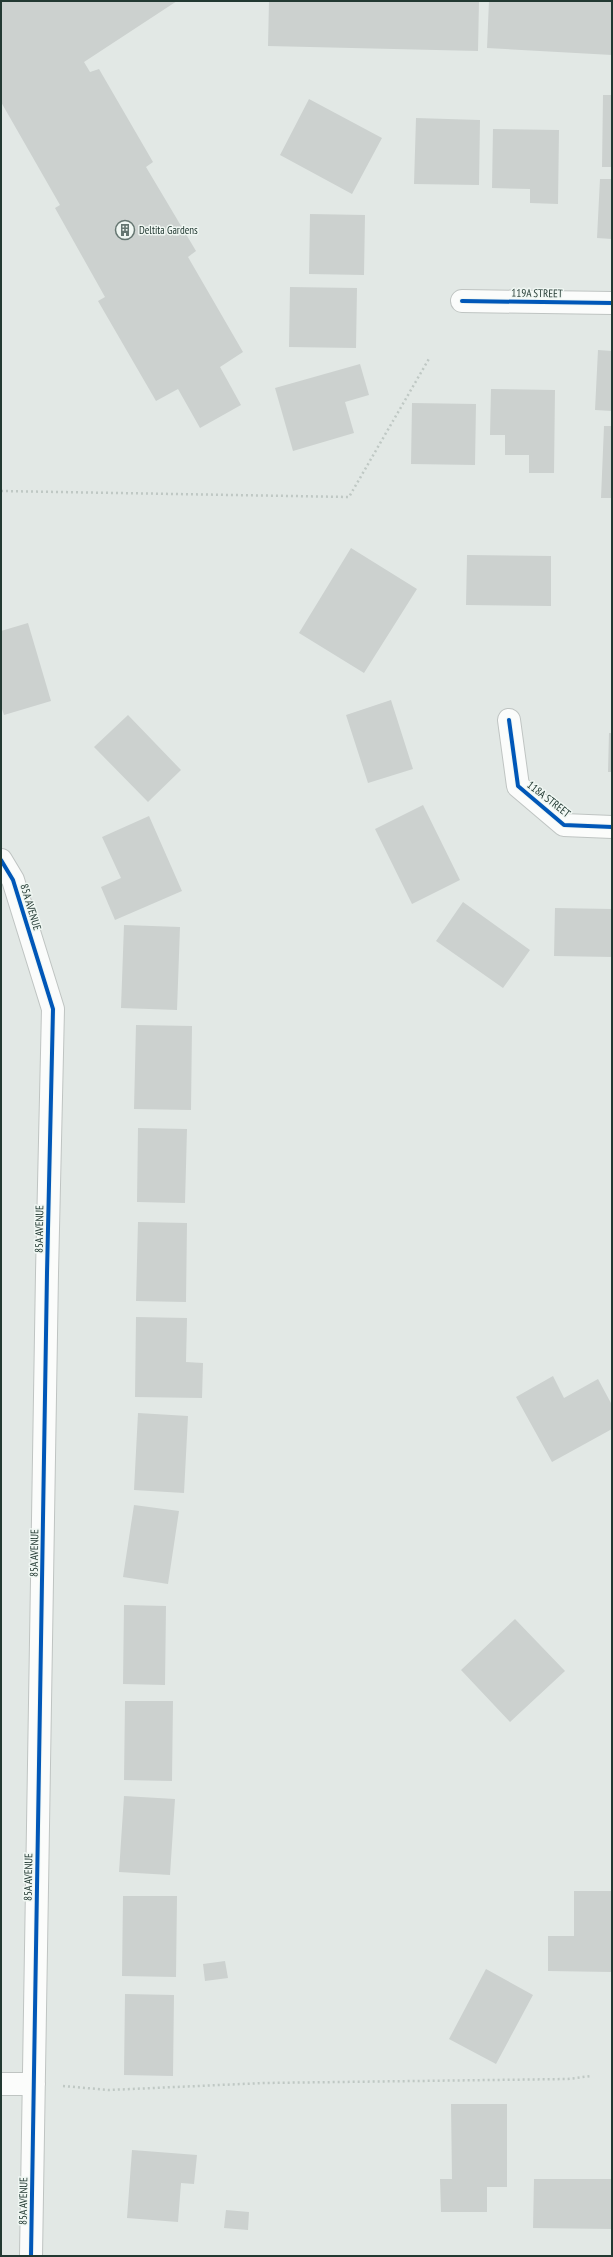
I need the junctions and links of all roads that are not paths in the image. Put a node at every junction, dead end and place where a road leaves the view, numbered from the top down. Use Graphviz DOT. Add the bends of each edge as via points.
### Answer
graph roads {
  1 [pos="462,301"];
  2 [pos="612,303"];
  3 [pos="509,720"];
  4 [pos="612,827"];
  5 [pos="1,860"];
  6 [pos="1,2084"];
  7 [pos="34,2084"];
  8 [pos="31,2256"];
  1 -- 2 [label="street, 119A STREET"];
  3 -- 4 [label="street, 118A STREET" via="518,786 564,825"];
  5 -- 7 [label="street, 85A AVENUE" via="13,880 54,1010 47,1273"];
  6 -- 7 [label="street"];
  7 -- 8 [label="street, 85A AVENUE"];
}
